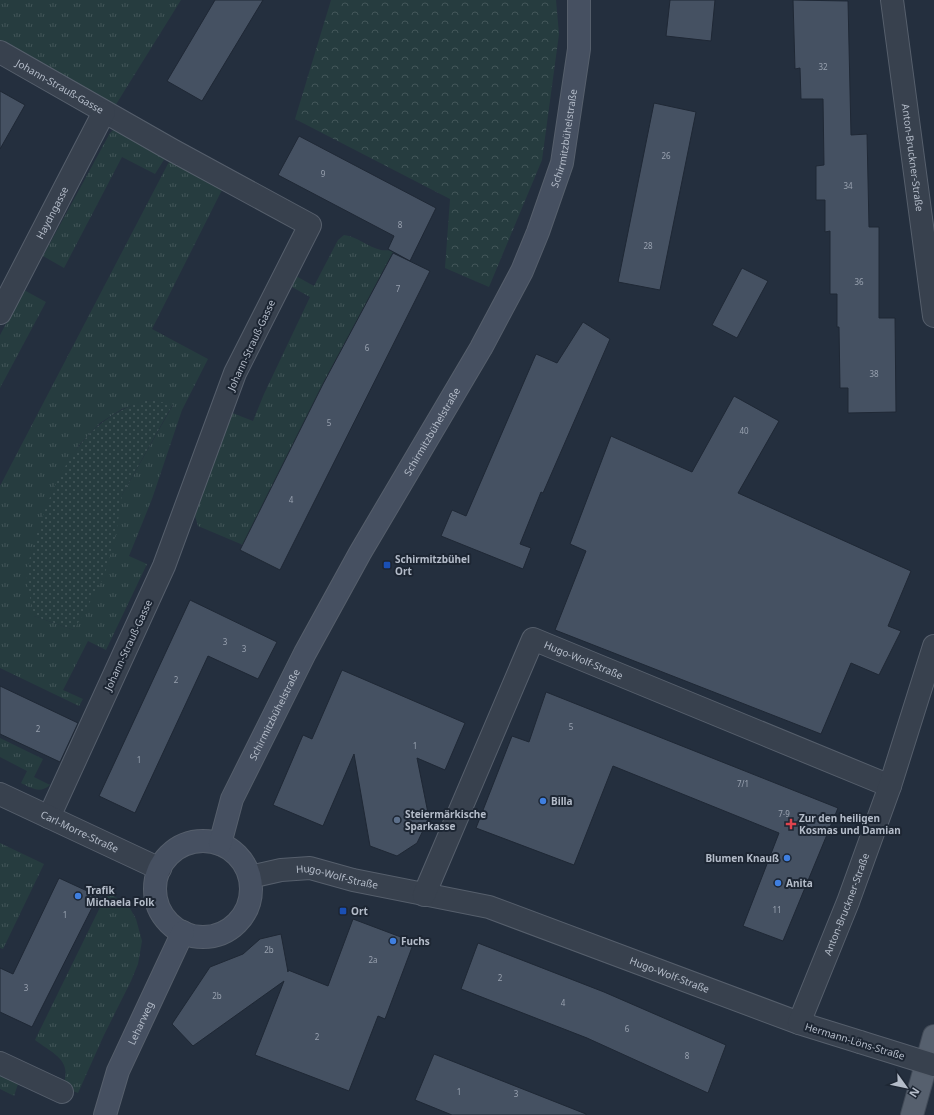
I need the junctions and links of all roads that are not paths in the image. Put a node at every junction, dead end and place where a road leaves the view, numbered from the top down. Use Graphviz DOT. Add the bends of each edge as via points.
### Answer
graph roads {
  1 [pos="580,0"];
  2 [pos="892,0"];
  3 [pos="0,52"];
  4 [pos="104,112"];
  5 [pos="0,313"];
  6 [pos="934,316"];
  7 [pos="934,646"];
  8 [pos="890,786"];
  9 [pos="0,794"];
  10 [pos="49,817"];
  11 [pos="220,844"];
  12 [pos="160,869"];
  13 [pos="250,877"];
  14 [pos="424,895"];
  15 [pos="183,932"];
  16 [pos="799,1023"];
  17 [pos="934,1036"];
  18 [pos="0,1063"];
  19 [pos="934,1065"];
  20 [pos="62,1092"];
  21 [pos="105,1115"];
  22 [pos="912,1115"];
  1 -- 11 [label="main road, Schirmitzbühelstraße" via="579,49 562,163 522,271 477,354 304,653 232,799"];
  2 -- 6 [label="street, Anton-Bruckner-Straße"];
  3 -- 4 [label="street, Johann-Strauß-Gasse"];
  4 -- 5 [label="street, Haydngasse"];
  4 -- 10 [label="street, Johann-Strauß-Gasse" via="310,225 235,373 164,566"];
  7 -- 8 [label="street, Anton-Bruckner-Straße"];
  8 -- 14 [label="street, Hugo-Wolf-Straße" via="532,639"];
  8 -- 16 [label="street, Anton-Bruckner-Straße" via="848,902"];
  9 -- 10 [label="street, Carl-Morre-Straße"];
  10 -- 12 [label="street, Carl-Morre-Straße"];
  11 -- 12 [label="main road" via="206,841 178,848"];
  11 -- 13 [label="main road" via="234,851 244,863"];
  12 -- 15 [label="main road" via="156,898 170,924"];
  13 -- 14 [label="street, Hugo-Wolf-Straße" via="281,870 310,868"];
  13 -- 15 [label="main road" via="248,908 240,921 228,930 213,936 197,937"];
  14 -- 16 [label="street, Hugo-Wolf-Straße" via="489,907"];
  15 -- 21 [label="main road, Leharweg" via="118,1071"];
  16 -- 19 [label="street, Hermann-Löns-Straße, bridge"];
  17 -- 22 [label="main road"];
  18 -- 20 [label="street"];
}
